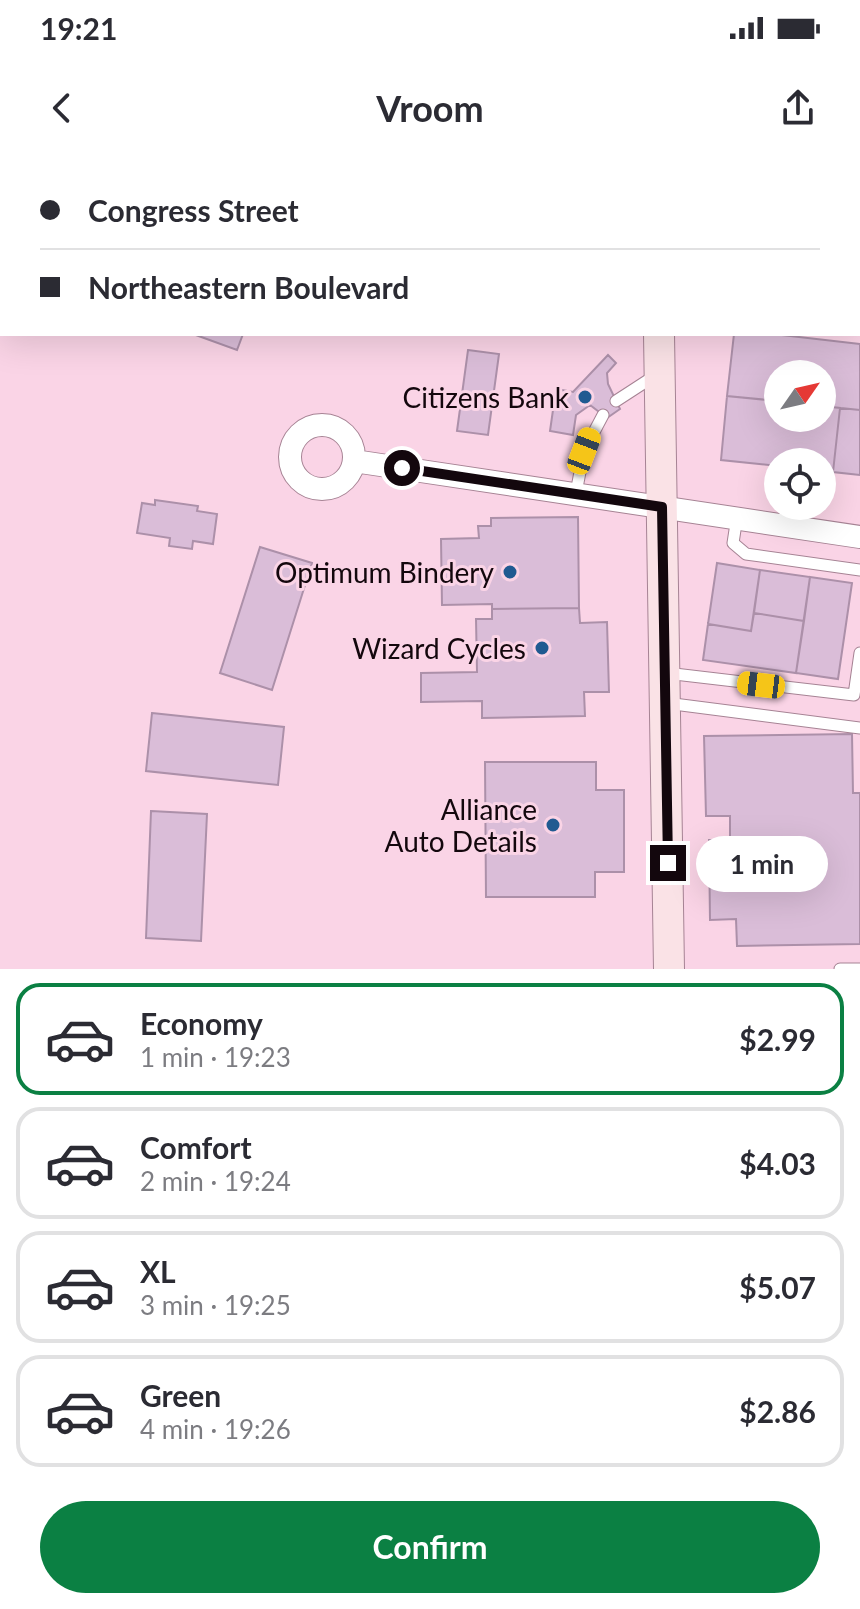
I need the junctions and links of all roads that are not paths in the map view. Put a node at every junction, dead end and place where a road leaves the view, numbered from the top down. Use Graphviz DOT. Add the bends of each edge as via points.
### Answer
graph roads {
  1 [pos="659,336"];
  2 [pos="659,373"];
  3 [pos="616,401"];
  4 [pos="603,415"];
  5 [pos="354,461"];
  6 [pos="576,493"];
  7 [pos="662,507"];
  8 [pos="737,517"];
  9 [pos="860,537"];
  10 [pos="860,570"];
  11 [pos="860,653"];
  12 [pos="666,673"];
  13 [pos="666,703"];
  14 [pos="860,728"];
  15 [pos="669,969"];
  16 [pos="840,969"];
  17 [pos="860,969"];
  1 -- 2 [label="street"];
  2 -- 3 [label="lane"];
  2 -- 7 [label="street"];
  4 -- 6 [label="lane" via="584,451"];
  5 -- 6 [label="street"];
  6 -- 7 [label="street"];
  7 -- 8 [label="street"];
  7 -- 12 [label="street"];
  8 -- 9 [label="street"];
  8 -- 10 [label="lane" via="733,543 746,554"];
  11 -- 12 [label="lane" via="854,695"];
  12 -- 13 [label="street"];
  13 -- 14 [label="lane"];
  13 -- 15 [label="street"];
  16 -- 17 [label="lane"];
}
